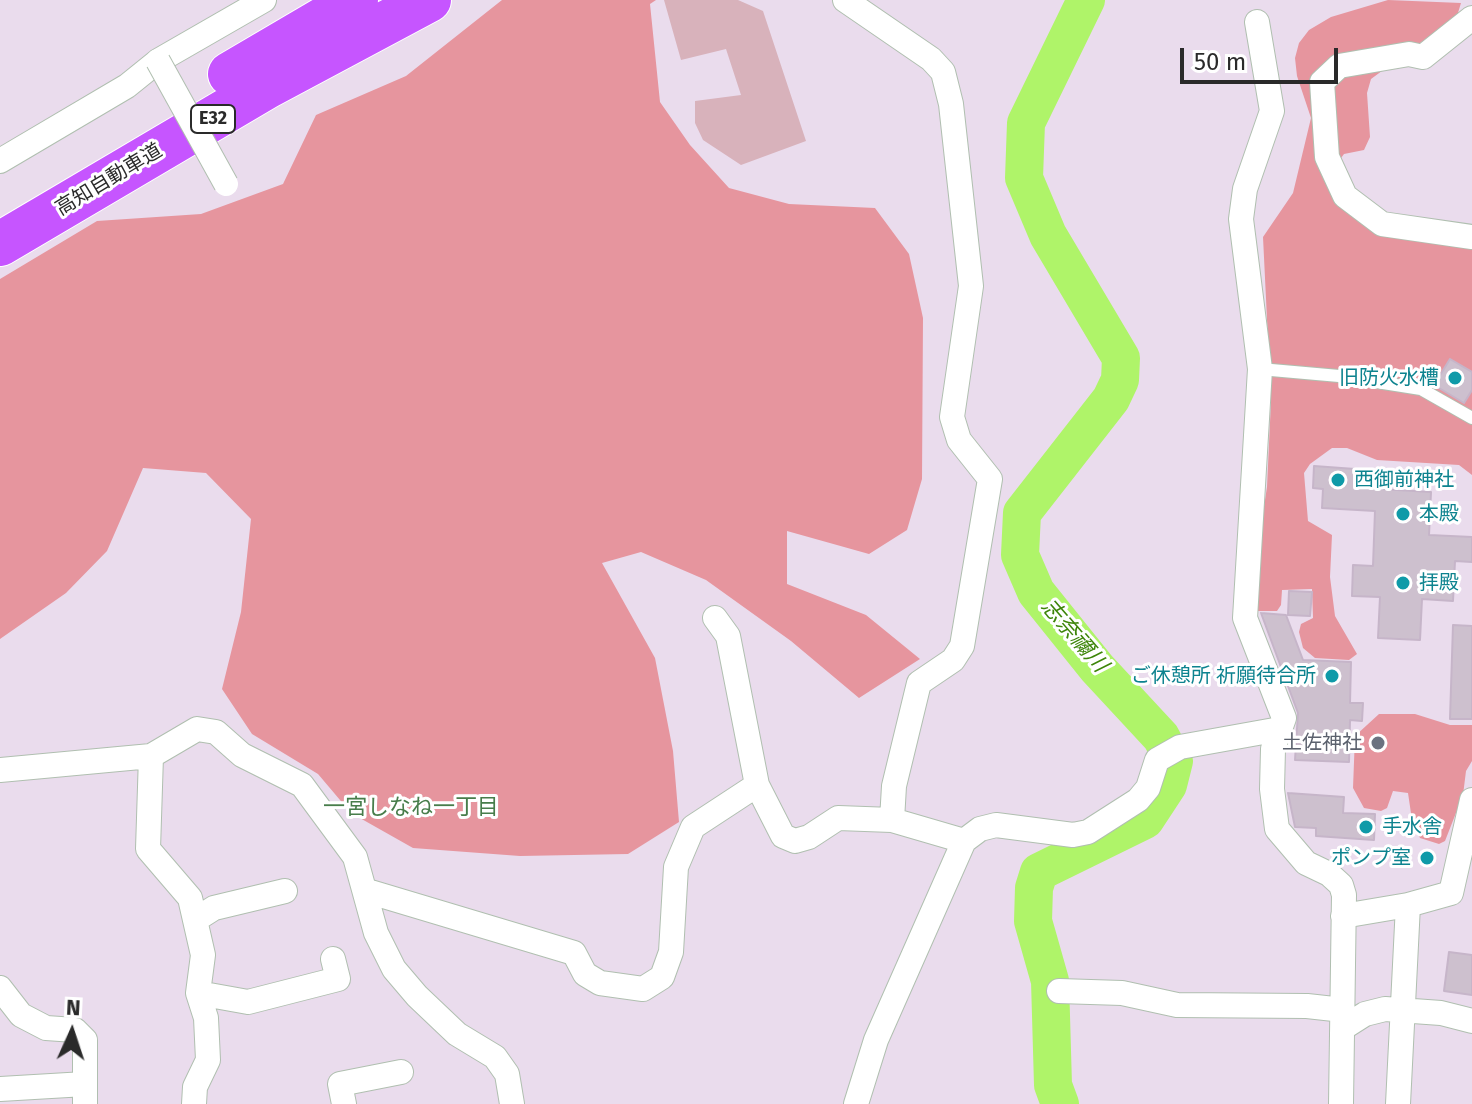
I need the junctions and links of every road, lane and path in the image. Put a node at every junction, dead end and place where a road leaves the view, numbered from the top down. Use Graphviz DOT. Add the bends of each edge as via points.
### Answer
graph roads {
  1 [pos="264,0"];
  2 [pos="356,0"];
  3 [pos="429,0"];
  4 [pos="845,0"];
  5 [pos="1472,18"];
  6 [pos="1257,22"];
  7 [pos="158,61"];
  8 [pos="0,161"];
  9 [pos="226,184"];
  10 [pos="0,209"];
  11 [pos="1472,237"];
  12 [pos="0,244"];
  13 [pos="1260,369"];
  14 [pos="1472,418"];
  15 [pos="715,618"];
  16 [pos="1280,729"];
  17 [pos="151,756"];
  18 [pos="0,770"];
  19 [pos="757,785"];
  20 [pos="1472,800"];
  21 [pos="892,820"];
  22 [pos="964,841"];
  23 [pos="285,891"];
  24 [pos="367,891"];
  25 [pos="1408,905"];
  26 [pos="1343,916"];
  27 [pos="195,920"];
  28 [pos="333,959"];
  29 [pos="0,988"];
  30 [pos="1059,991"];
  31 [pos="198,993"];
  32 [pos="1402,1009"];
  33 [pos="1343,1019"];
  34 [pos="1472,1021"];
  35 [pos="401,1072"];
  36 [pos="0,1089"];
  37 [pos="85,1094"];
  38 [pos="194,1104"];
  39 [pos="344,1104"];
  40 [pos="512,1104"];
  41 [pos="856,1104"];
  42 [pos="1341,1104"];
  43 [pos="1398,1104"];
  1 -- 7 [label="street"];
  2 -- 10 [label="highway, 高知自動車道 / E32"];
  3 -- 12 [label="highway, 高知自動車道 / E32" via="268,86"];
  4 -- 21 [label="street" via="931,59 947,84 971,286 952,417 959,440 990,479 962,646 953,660 919,683 894,786"];
  5 -- 11 [label="street" via="1423,57 1409,54 1339,66 1322,82 1327,157 1345,196 1382,224"];
  6 -- 13 [label="street" via="1272,111 1245,189 1241,219"];
  7 -- 8 [label="street" via="127,86"];
  7 -- 9 [label="street, bridge"];
  13 -- 14 [label="lane" via="1421,389"];
  13 -- 16 [label="street" via="1245,618 1284,718"];
  15 -- 19 [label="street" via="728,636"];
  16 -- 22 [label="street" via="1180,747 1157,760 1138,800 1088,832 1073,835 996,825"];
  16 -- 26 [label="street" via="1273,749 1277,829 1306,863 1341,885"];
  17 -- 18 [label="street"];
  17 -- 24 [label="street" via="197,729 216,732 242,755 302,785 355,857"];
  17 -- 27 [label="street" via="148,849 190,898"];
  19 -- 21 [label="street" via="774,826 795,841 838,818"];
  19 -- 24 [label="street" via="693,827 676,867 671,952 662,977 643,989 600,983 585,974 574,953"];
  20 -- 25 [label="street" via="1451,893"];
  21 -- 22 [label="street"];
  22 -- 41 [label="street" via="876,1040"];
  23 -- 27 [label="street" via="214,908"];
  24 -- 40 [label="street" via="376,933 394,969 457,1034 495,1057 507,1074"];
  25 -- 26 [label="street"];
  25 -- 32 [label="street"];
  26 -- 33 [label="street"];
  27 -- 31 [label="street" via="203,955"];
  28 -- 31 [label="street" via="338,979 248,1002"];
  29 -- 37 [label="street" via="21,1015 46,1028 75,1030 85,1040"];
  30 -- 33 [label="street" via="1122,993 1177,1005 1307,1006"];
  31 -- 38 [label="street" via="206,1018 208,1060 195,1087"];
  32 -- 33 [label="street"];
  32 -- 34 [label="street"];
  32 -- 43 [label="street"];
  33 -- 42 [label="street"];
  35 -- 39 [label="street" via="340,1084"];
  36 -- 37 [label="street"];
}
